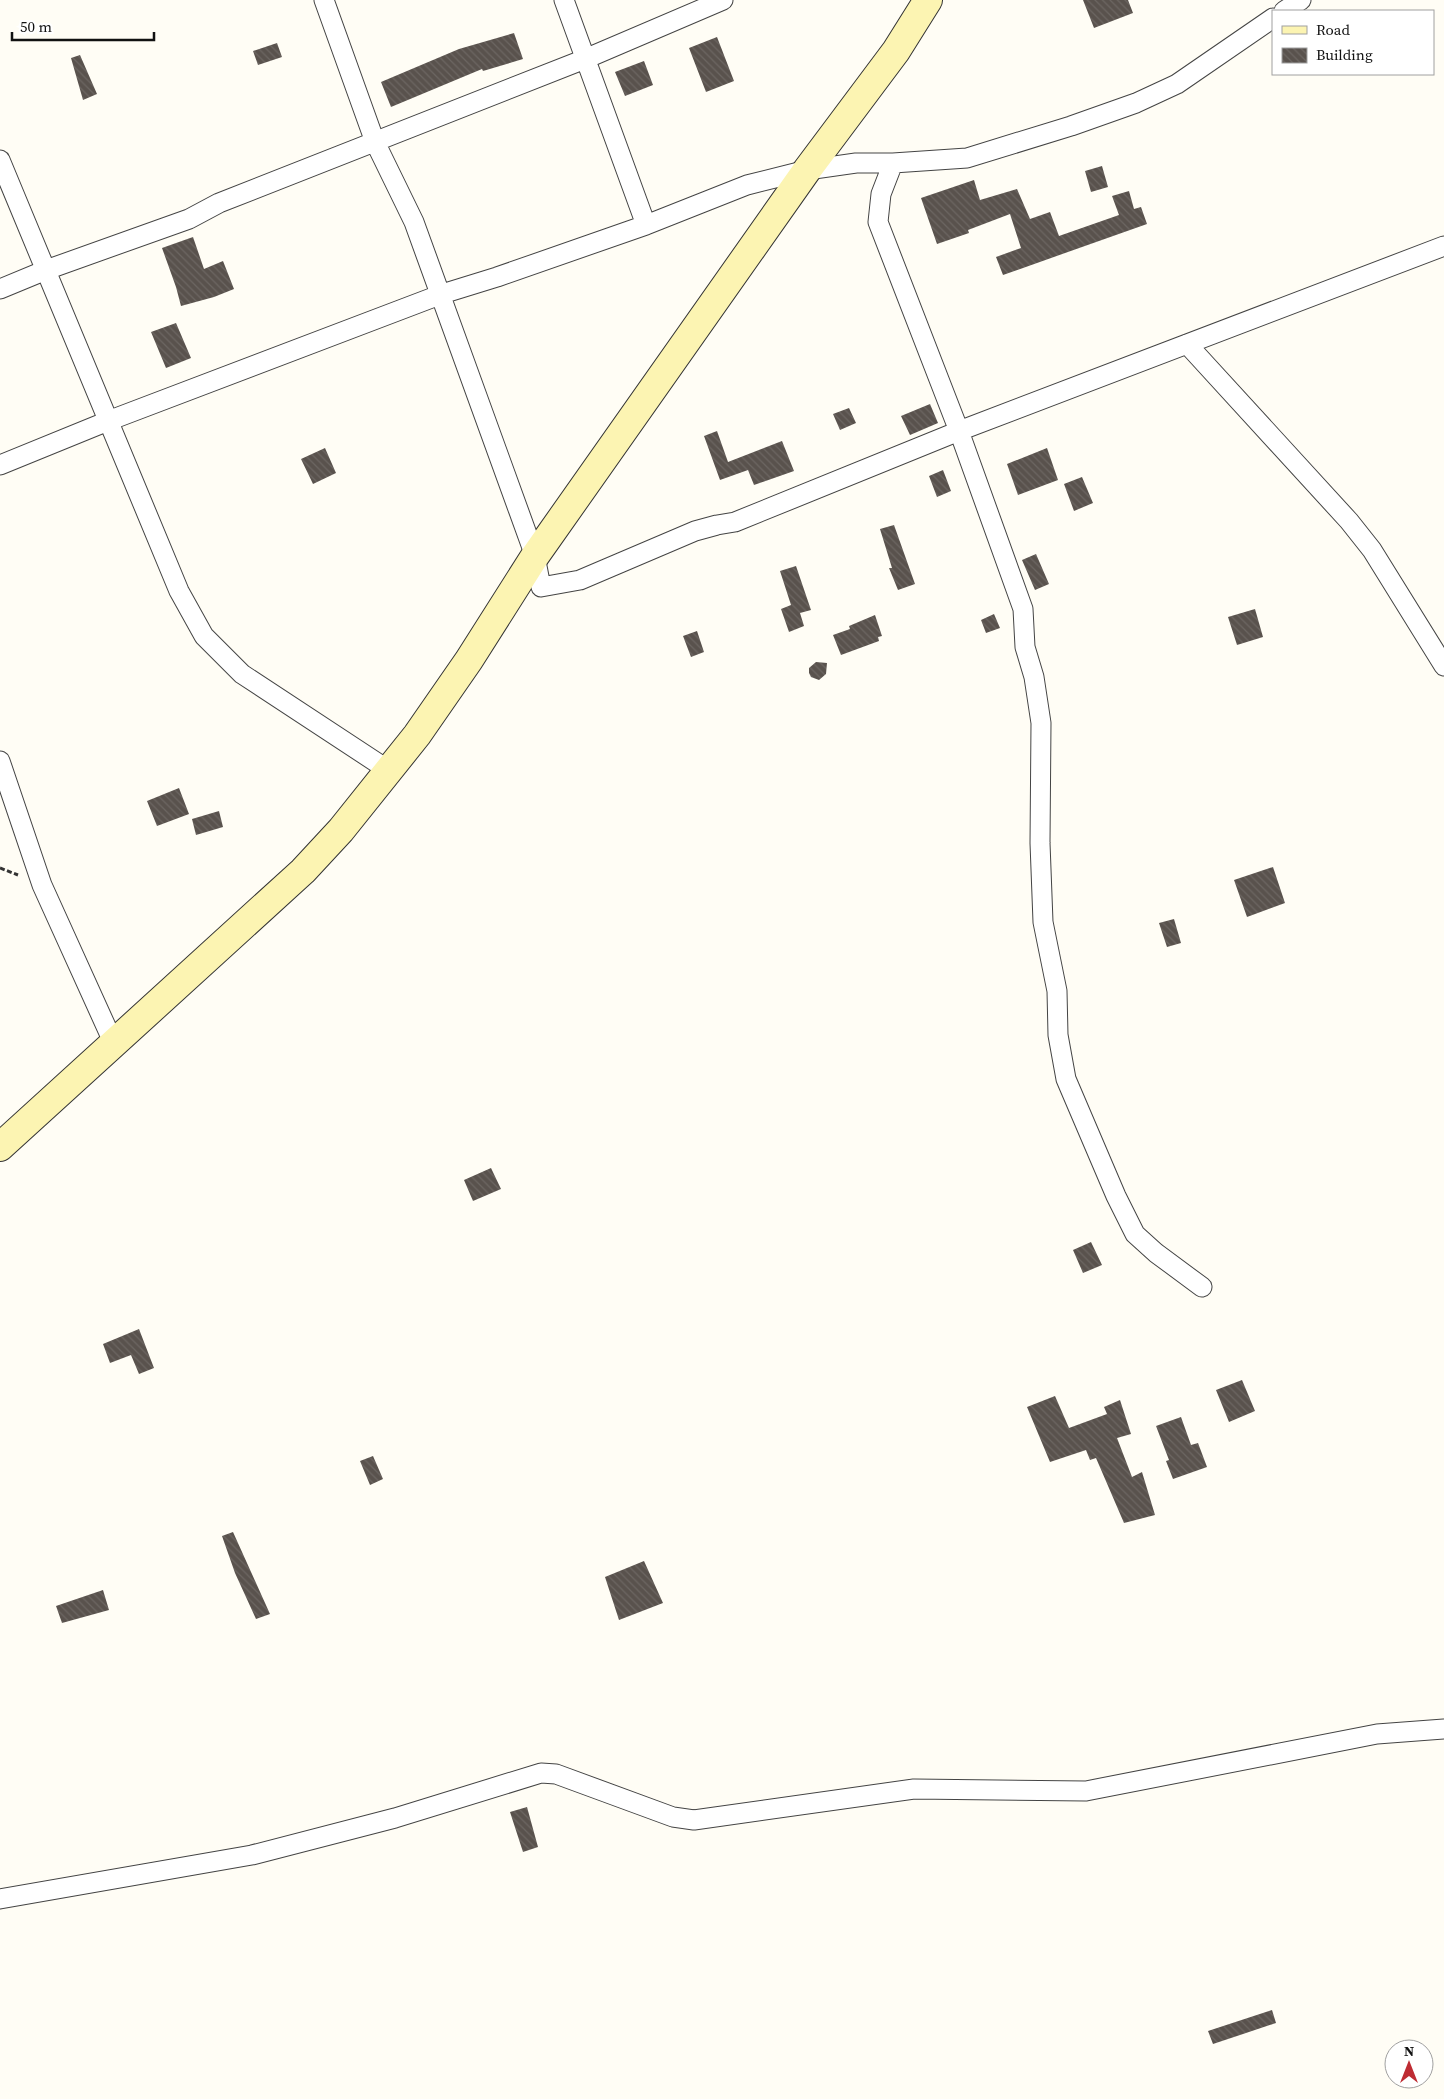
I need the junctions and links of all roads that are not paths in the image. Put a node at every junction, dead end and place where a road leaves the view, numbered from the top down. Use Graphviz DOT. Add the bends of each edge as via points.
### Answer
graph roads {
  1 [pos="324,0"];
  2 [pos="564,0"];
  3 [pos="723,0"];
  4 [pos="928,0"];
  5 [pos="1301,0"];
  6 [pos="1286,10"];
  7 [pos="1272,19"];
  8 [pos="586,59"];
  9 [pos="375,142"];
  10 [pos="0,160"];
  11 [pos="893,163"];
  12 [pos="807,170"];
  13 [pos="646,226"];
  14 [pos="1444,246"];
  15 [pos="46,270"];
  16 [pos="0,289"];
  17 [pos="442,294"];
  18 [pos="1187,344"];
  19 [pos="108,420"];
  20 [pos="959,431"];
  21 [pos="0,465"];
  22 [pos="535,556"];
  23 [pos="1444,666"];
  24 [pos="0,761"];
  25 [pos="388,770"];
  26 [pos="114,1044"];
  27 [pos="0,1147"];
  28 [pos="1202,1288"];
  29 [pos="1444,1730"];
  30 [pos="0,1899"];
  1 -- 9 [label="street"];
  2 -- 8 [label="street"];
  3 -- 8 [label="street"];
  4 -- 12 [label="street" via="896,51"];
  5 -- 6 [label="street"];
  7 -- 11 [label="street" via="1178,84 1136,103 967,158"];
  8 -- 9 [label="street"];
  8 -- 13 [label="street"];
  9 -- 15 [label="street" via="219,203 189,219"];
  9 -- 17 [label="street" via="414,222"];
  10 -- 15 [label="street"];
  11 -- 12 [label="street" via="856,163"];
  11 -- 20 [label="street" via="881,194 878,222"];
  12 -- 13 [label="street" via="747,185"];
  12 -- 22 [label="street"];
  13 -- 17 [label="street"];
  14 -- 18 [label="street"];
  15 -- 16 [label="street"];
  15 -- 19 [label="street"];
  17 -- 19 [label="street"];
  17 -- 22 [label="street"];
  18 -- 20 [label="street"];
  18 -- 23 [label="street" via="1355,528"];
  19 -- 21 [label="street"];
  19 -- 25 [label="street" via="179,591 204,636 242,674"];
  20 -- 22 [label="street" via="735,522 695,531 580,580 541,587"];
  20 -- 28 [label="street" via="1023,609 1025,647 1034,677 1041,723 1043,922 1057,991 1058,1035 1066,1079 1135,1234"];
  22 -- 25 [label="street" via="469,660"];
  24 -- 26 [label="street" via="42,885"];
  25 -- 26 [label="street" via="341,830 303,871"];
  26 -- 27 [label="street"];
  29 -- 30 [label="street" via="1377,1734 1086,1791 914,1789 694,1820 673,1817 556,1774 541,1773 395,1818 252,1855"];
}
